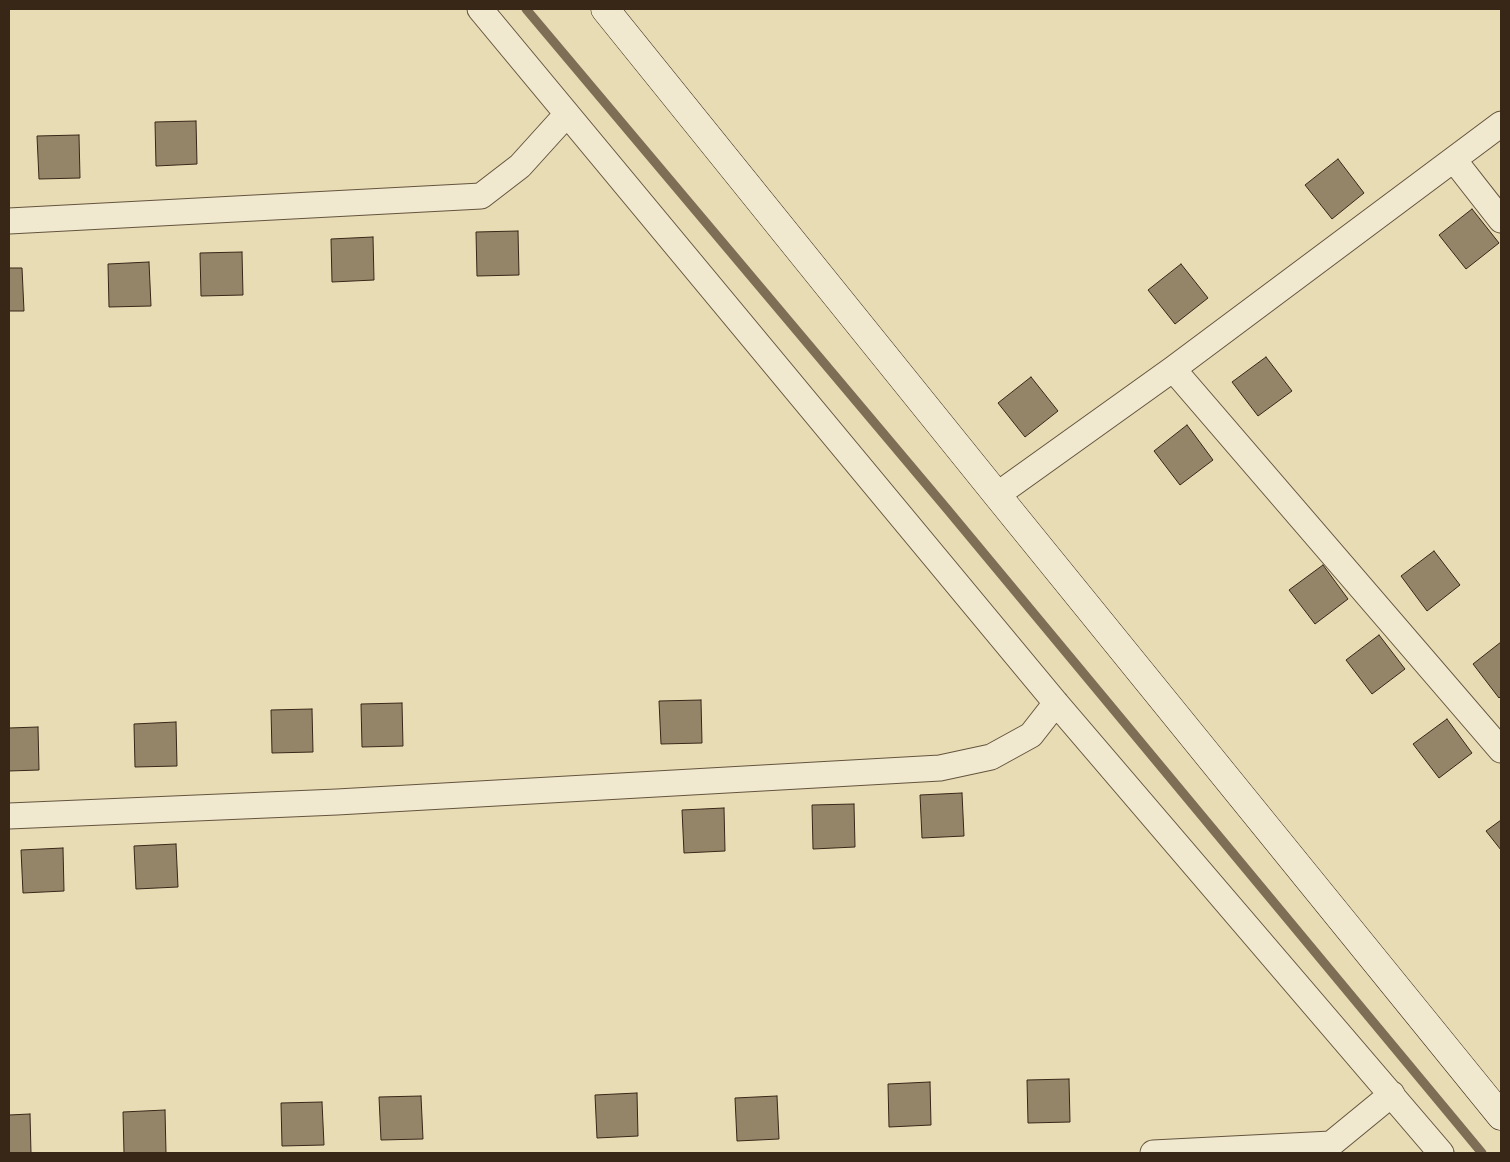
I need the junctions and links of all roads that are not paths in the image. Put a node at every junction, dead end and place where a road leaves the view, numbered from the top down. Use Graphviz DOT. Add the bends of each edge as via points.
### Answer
graph roads {
  1 [pos="480,9"];
  2 [pos="605,9"];
  3 [pos="567,114"];
  4 [pos="1501,124"];
  5 [pos="1454,160"];
  6 [pos="1501,220"];
  7 [pos="9,221"];
  8 [pos="1173,369"];
  9 [pos="997,495"];
  10 [pos="1056,703"];
  11 [pos="1501,750"];
  12 [pos="9,816"];
  13 [pos="1392,1094"];
  14 [pos="1501,1116"];
  15 [pos="1153,1153"];
  16 [pos="1441,1153"];
  1 -- 3 [label="street"];
  2 -- 9 [label="street"];
  3 -- 7 [label="street" via="520,166 481,196"];
  3 -- 10 [label="street"];
  4 -- 5 [label="street"];
  5 -- 6 [label="street"];
  5 -- 8 [label="street"];
  8 -- 9 [label="street"];
  8 -- 11 [label="street"];
  9 -- 14 [label="street"];
  10 -- 12 [label="street" via="1031,735 990,757 940,768 338,802"];
  10 -- 13 [label="street"];
  13 -- 15 [label="street" via="1331,1144"];
  13 -- 16 [label="street"];
}
